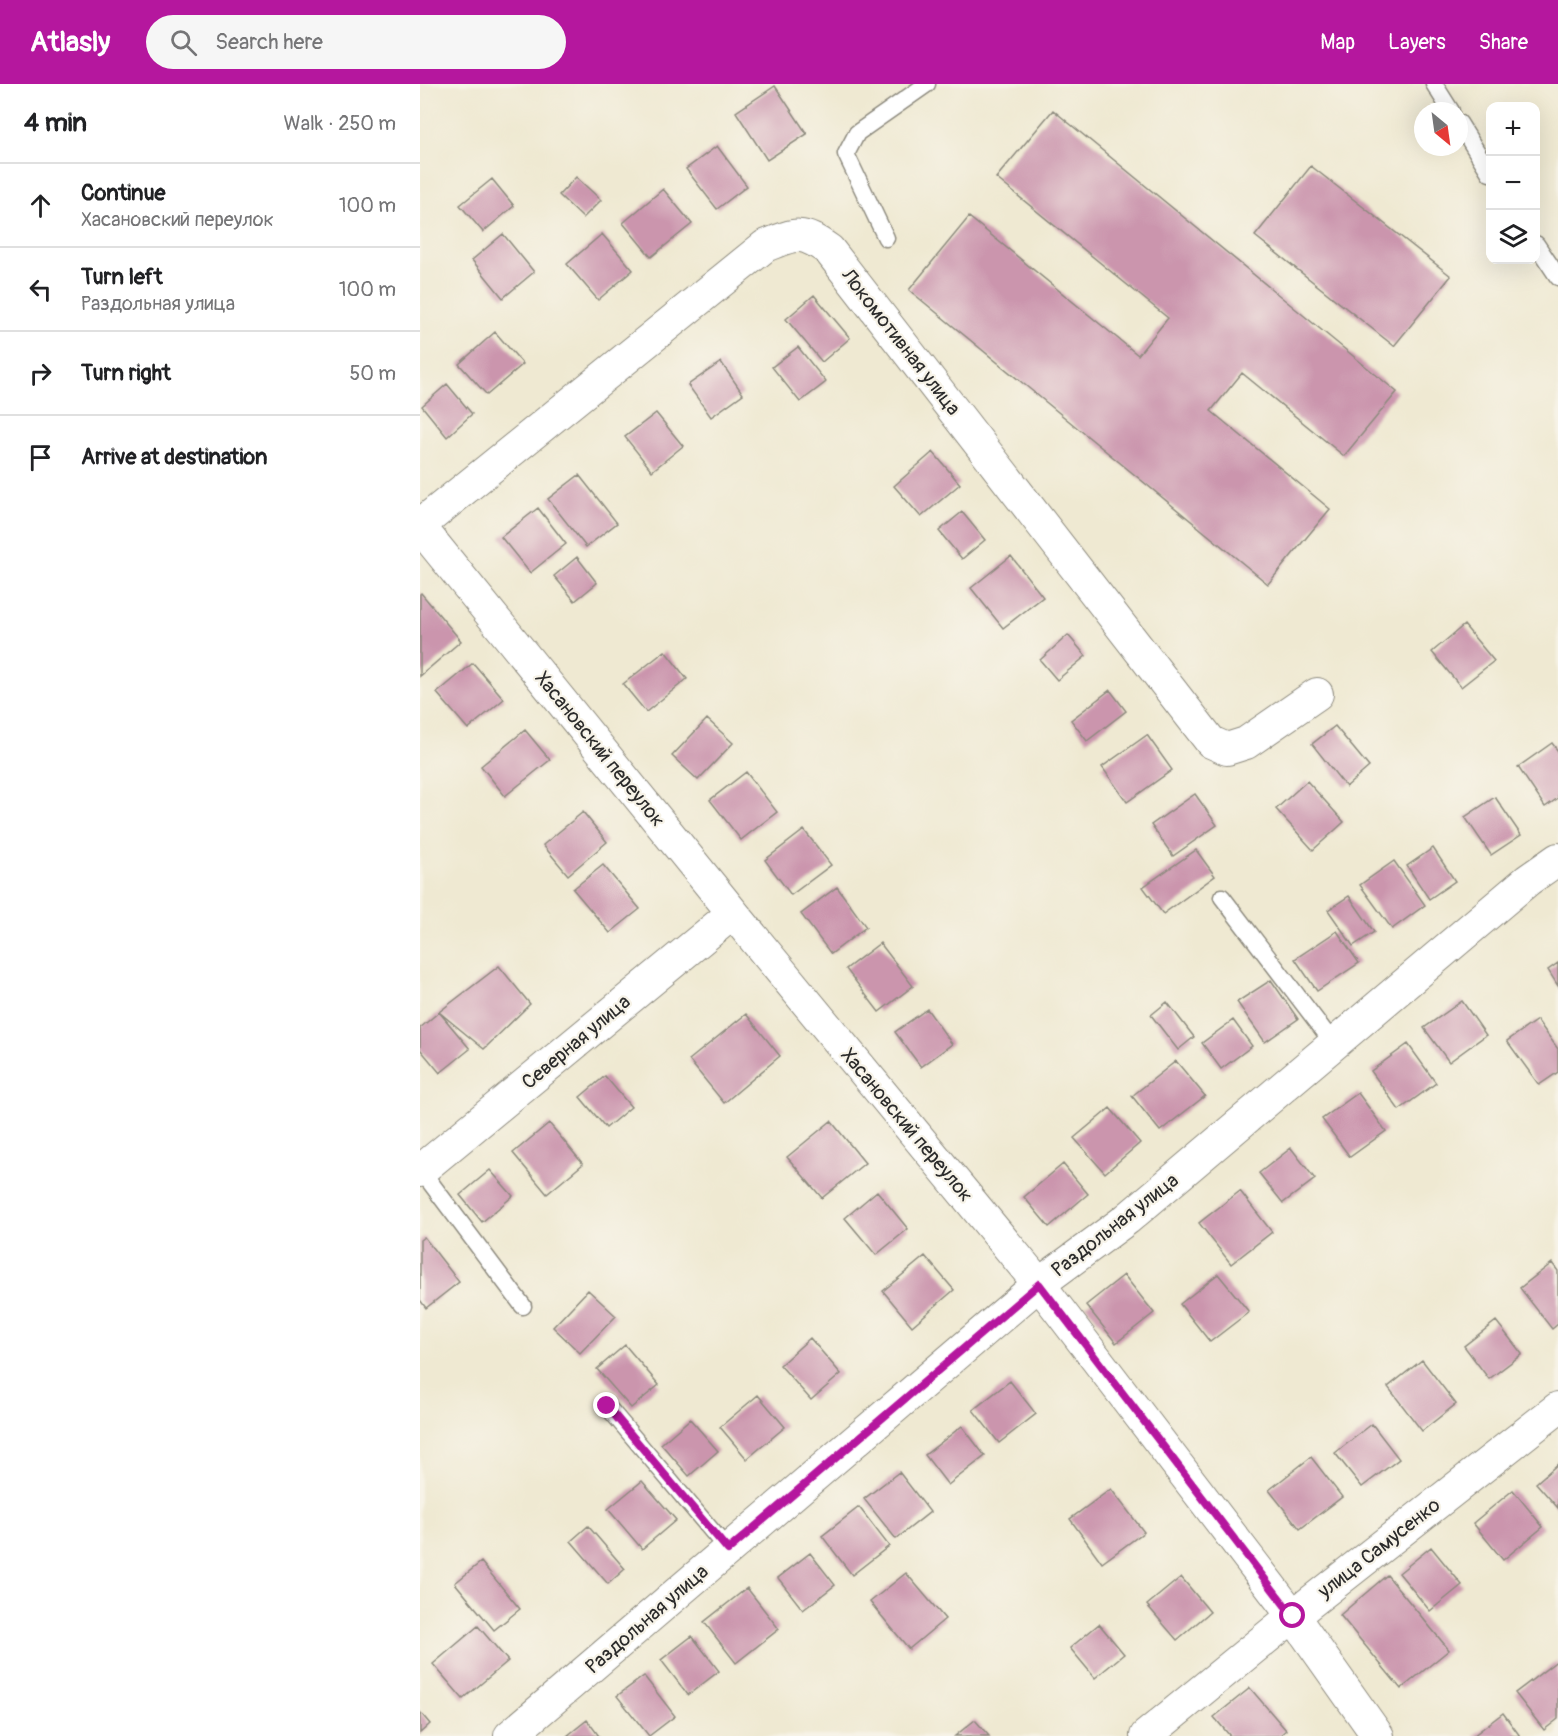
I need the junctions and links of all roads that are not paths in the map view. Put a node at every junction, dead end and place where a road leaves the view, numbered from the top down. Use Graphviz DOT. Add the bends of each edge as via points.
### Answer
graph roads {
  1 [pos="927,84"];
  2 [pos="1434,84"];
  3 [pos="1445,102"];
  4 [pos="1468,137"];
  5 [pos="1486,165"];
  6 [pos="886,238"];
  7 [pos="1540,250"];
  8 [pos="1558,277"];
  9 [pos="420,526"];
  10 [pos="1317,694"];
  11 [pos="1558,859"];
  12 [pos="1222,897"];
  13 [pos="733,913"];
  14 [pos="1334,1044"];
  15 [pos="420,1170"];
  16 [pos="1039,1284"];
  17 [pos="523,1306"];
  18 [pos="607,1406"];
  19 [pos="1558,1408"];
  20 [pos="728,1550"];
  21 [pos="1293,1616"];
  22 [pos="510,1736"];
  23 [pos="1146,1736"];
  24 [pos="1378,1736"];
  1 -- 6 [label="lane" via="857,133 846,154"];
  2 -- 3 [label="lane"];
  4 -- 5 [label="lane"];
  7 -- 8 [label="lane"];
  9 -- 10 [label="street, Локомотивная улица" via="765,246 789,236 809,236 829,250 1211,742 1227,749 1246,742"];
  9 -- 13 [label="street, Хасановский переулок"];
  11 -- 14 [label="street, Раздольная улица"];
  12 -- 14 [label="lane"];
  13 -- 15 [label="street, Северная улица"];
  13 -- 16 [label="street, Хасановский переулок"];
  14 -- 16 [label="street, Раздольная улица" via="1127,1219"];
  15 -- 17 [label="lane"];
  16 -- 20 [label="street, Раздольная улица"];
  16 -- 21 [label="street, Хасановский переулок"];
  18 -- 20 [label="lane"];
  19 -- 21 [label="street, улица Самусенко"];
  20 -- 22 [label="street, Раздольная улица"];
  21 -- 23 [label="street, улица Самусенко"];
  21 -- 24 [label="street, Хасановский переулок"];
}
